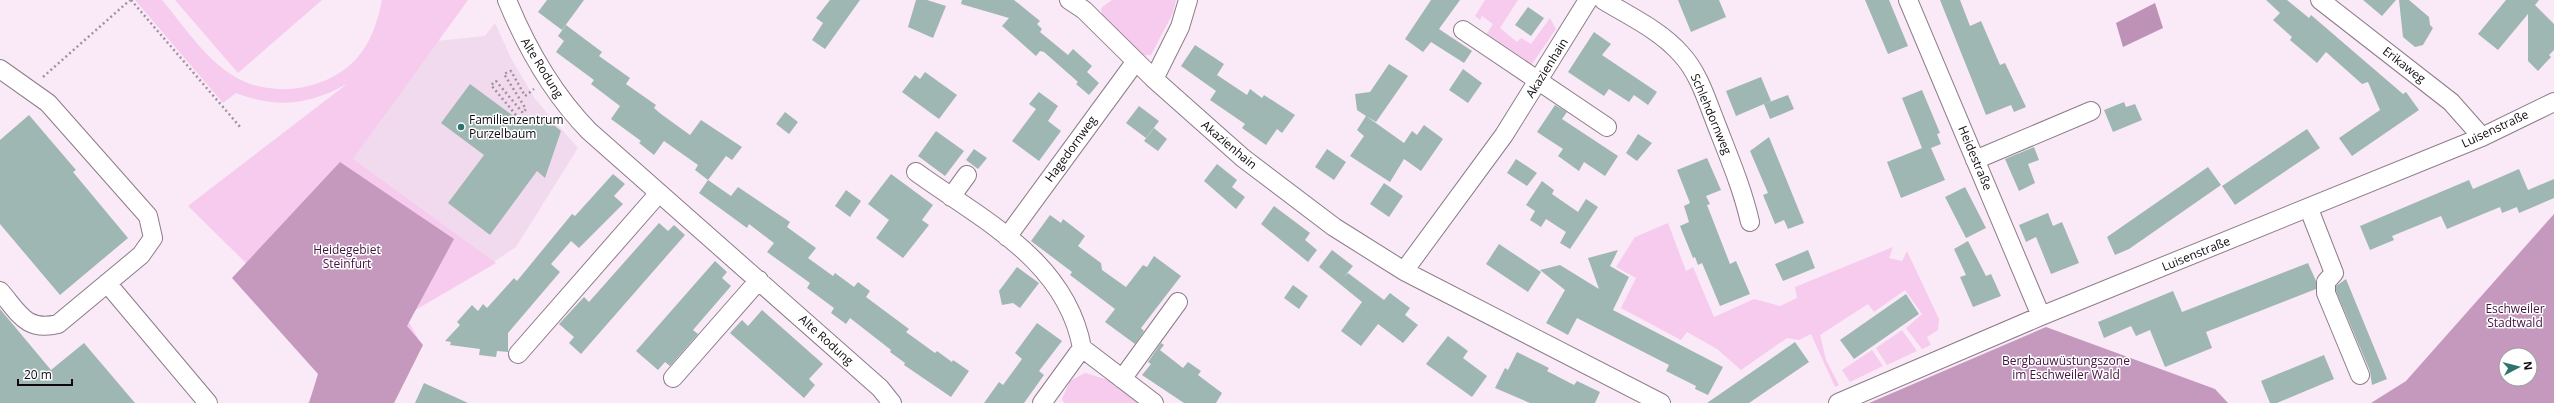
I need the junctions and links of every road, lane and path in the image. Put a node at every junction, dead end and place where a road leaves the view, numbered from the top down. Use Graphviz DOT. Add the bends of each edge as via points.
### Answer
graph roads {
  1 [pos="131,0"];
  2 [pos="507,0"];
  3 [pos="1188,0"];
  4 [pos="1588,0"];
  5 [pos="1603,0"];
  6 [pos="1908,0"];
  7 [pos="2320,0"];
  8 [pos="1083,3"];
  9 [pos="1463,30"];
  10 [pos="1136,61"];
  11 [pos="0,69"];
  12 [pos="1154,79"];
  13 [pos="548,80"];
  14 [pos="1539,82"];
  15 [pos="29,89"];
  16 [pos="2554,102"];
  17 [pos="2091,111"];
  18 [pos="516,115"];
  19 [pos="1607,127"];
  20 [pos="241,128"];
  21 [pos="2482,137"];
  22 [pos="1975,160"];
  23 [pos="916,172"];
  24 [pos="967,175"];
  25 [pos="659,193"];
  26 [pos="951,197"];
  27 [pos="2309,209"];
  28 [pos="1750,222"];
  29 [pos="1007,237"];
  30 [pos="1404,271"];
  31 [pos="759,280"];
  32 [pos="107,283"];
  33 [pos="0,291"];
  34 [pos="1178,302"];
  35 [pos="2041,316"];
  36 [pos="1082,348"];
  37 [pos="518,354"];
  38 [pos="2360,375"];
  39 [pos="673,378"];
  40 [pos="1122,379"];
  41 [pos="208,403"];
  42 [pos="892,403"];
  43 [pos="1042,403"];
  44 [pos="1154,403"];
  45 [pos="1661,403"];
  46 [pos="1838,403"];
  1 -- 15 [label="path"];
  1 -- 20 [label="path"];
  2 -- 13 [label="street, Alte Rodung" via="520,33"];
  3 -- 12 [label="street" via="1180,27"];
  4 -- 14 [label="street, Akazienhain"];
  5 -- 28 [label="street, Schlehdornweg" via="1652,30 1687,61 1701,88 1740,184"];
  6 -- 22 [label="street, Heidestraße"];
  7 -- 21 [label="street, Erikaweg" via="2451,102"];
  8 -- 10 [label="street, Akazienhain"];
  9 -- 14 [label="street"];
  10 -- 12 [label="street, Akazienhain"];
  10 -- 29 [label="street, Hagedornweg"];
  11 -- 15 [label="street"];
  12 -- 30 [label="street, Akazienhain" via="1250,163 1334,227"];
  13 -- 18 [label="path" via="525,96 511,71 504,74 526,109 523,113 496,81 491,85"];
  13 -- 25 [label="street, Alte Rodung" via="589,131"];
  14 -- 19 [label="street"];
  14 -- 30 [label="street, Akazienhain" via="1504,135"];
  15 -- 32 [label="street" via="48,103 148,216 153,238 141,255"];
  16 -- 21 [label="street, Luisenstraße"];
  17 -- 22 [label="street"];
  21 -- 27 [label="street, Luisenstraße"];
  22 -- 35 [label="street, Heidestraße"];
  23 -- 26 [label="street"];
  24 -- 26 [label="street"];
  25 -- 31 [label="street, Alte Rodung"];
  25 -- 37 [label="street"];
  26 -- 29 [label="street"];
  27 -- 35 [label="street, Luisenstraße"];
  27 -- 38 [label="street" via="2334,273 2326,282 2326,293"];
  29 -- 36 [label="street" via="1038,262 1054,280 1076,322"];
  30 -- 45 [label="street, Akazienhain"];
  31 -- 39 [label="street"];
  31 -- 42 [label="street, Alte Rodung" via="880,388"];
  32 -- 33 [label="street" via="58,324 43,328 24,320"];
  32 -- 41 [label="street"];
  34 -- 40 [label="street"];
  35 -- 46 [label="street, Luisenstraße"];
  36 -- 40 [label="street"];
  36 -- 43 [label="street"];
  40 -- 44 [label="street"];
}
